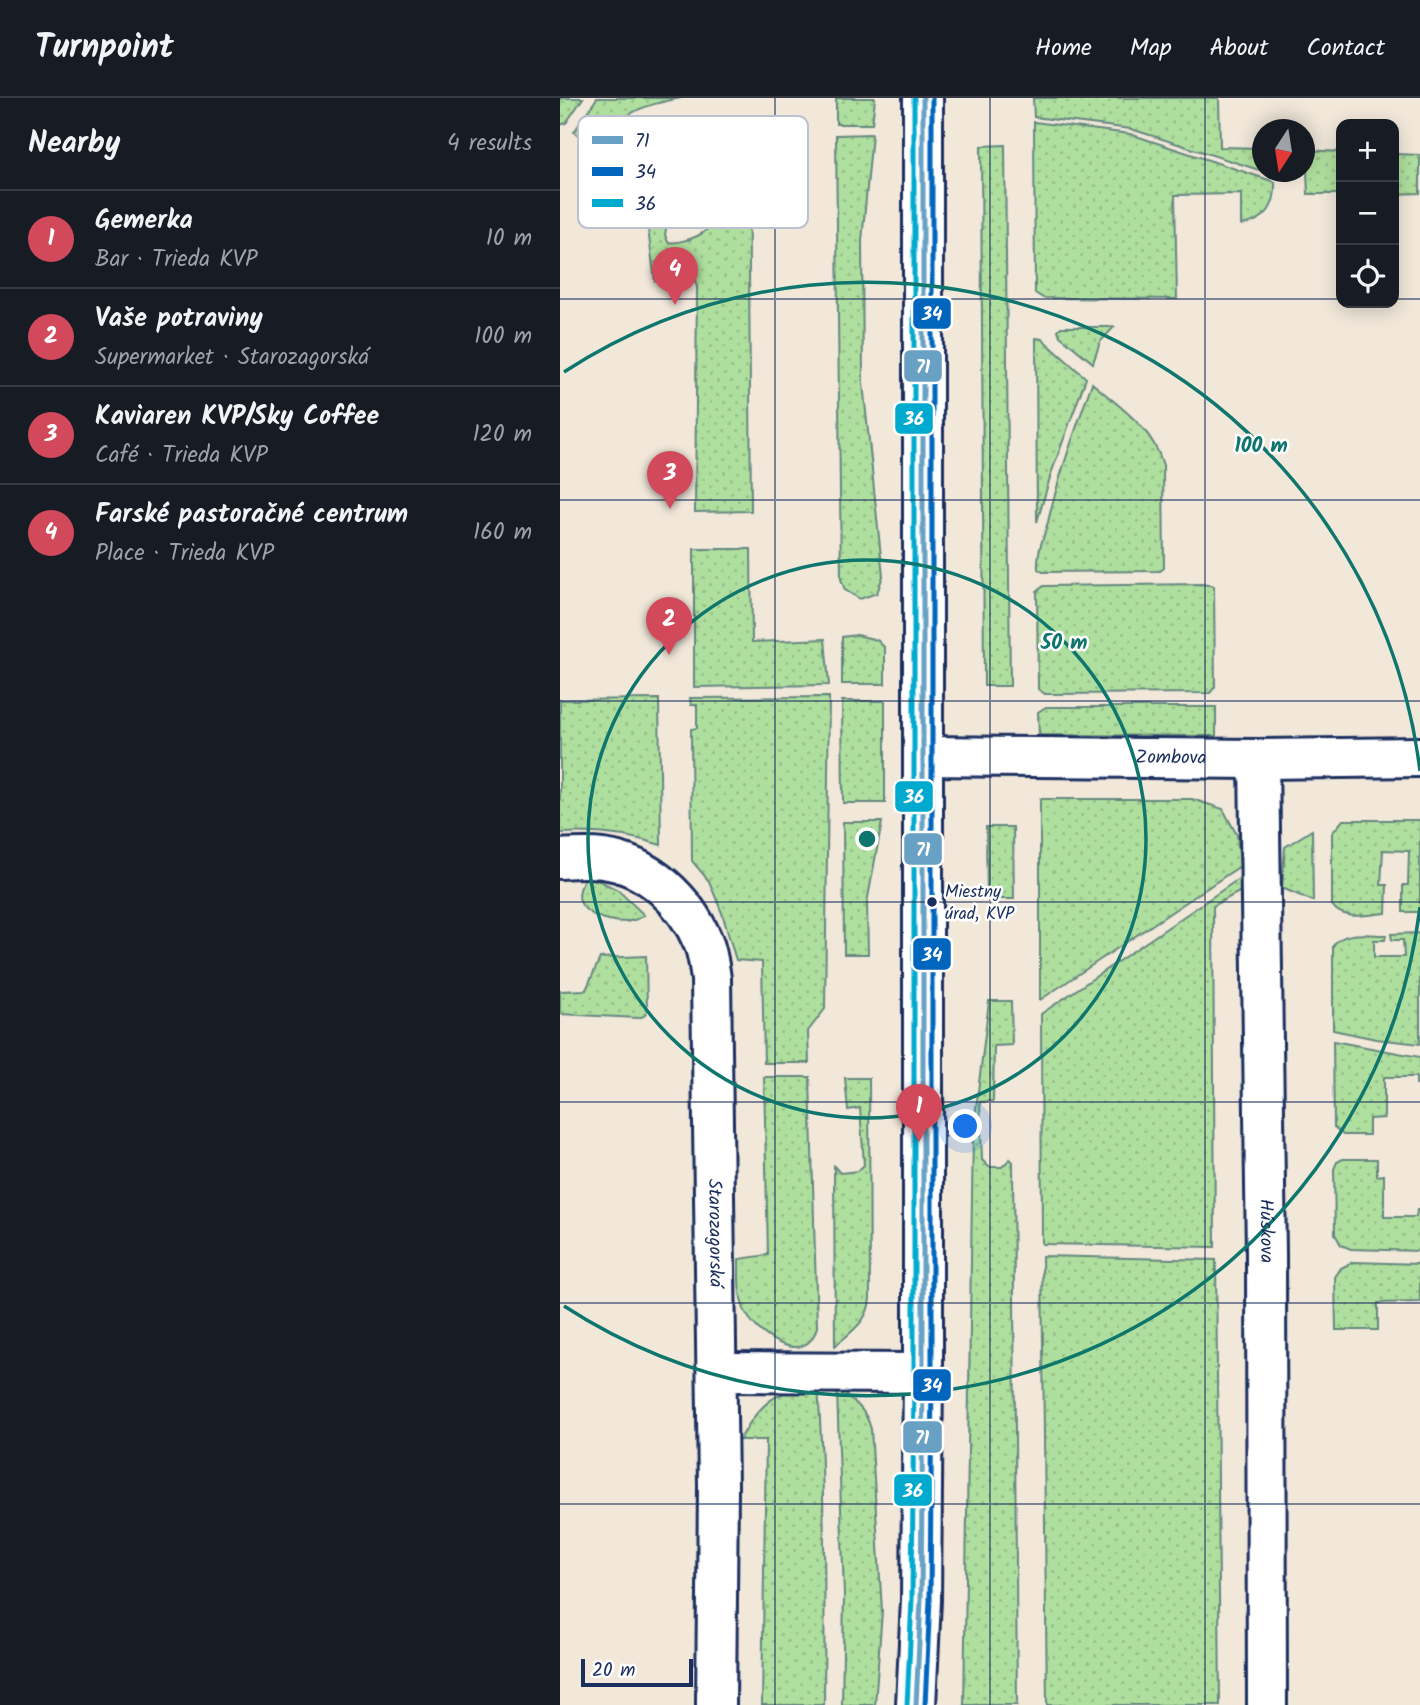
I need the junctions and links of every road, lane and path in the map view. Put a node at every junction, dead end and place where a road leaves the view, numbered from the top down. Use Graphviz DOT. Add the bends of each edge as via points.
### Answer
graph roads {
  1 [pos="923,98"];
  2 [pos="923,757"];
  3 [pos="1420,757"];
  4 [pos="1259,759"];
  5 [pos="560,859"];
  6 [pos="717,1372"];
  7 [pos="923,1373"];
  8 [pos="716,1705"];
  9 [pos="916,1705"];
  10 [pos="1267,1705"];
  1 -- 2 [label="street"];
  2 -- 4 [label="street, Zombova"];
  2 -- 7 [label="street"];
  3 -- 4 [label="street, Zombova"];
  4 -- 10 [label="street, Húskova"];
  5 -- 6 [label="street, Starozagorská" via="605,859 649,876 683,905 704,942 711,979"];
  6 -- 7 [label="street"];
  6 -- 8 [label="street, Starozagorská"];
  7 -- 9 [label="street"];
}
